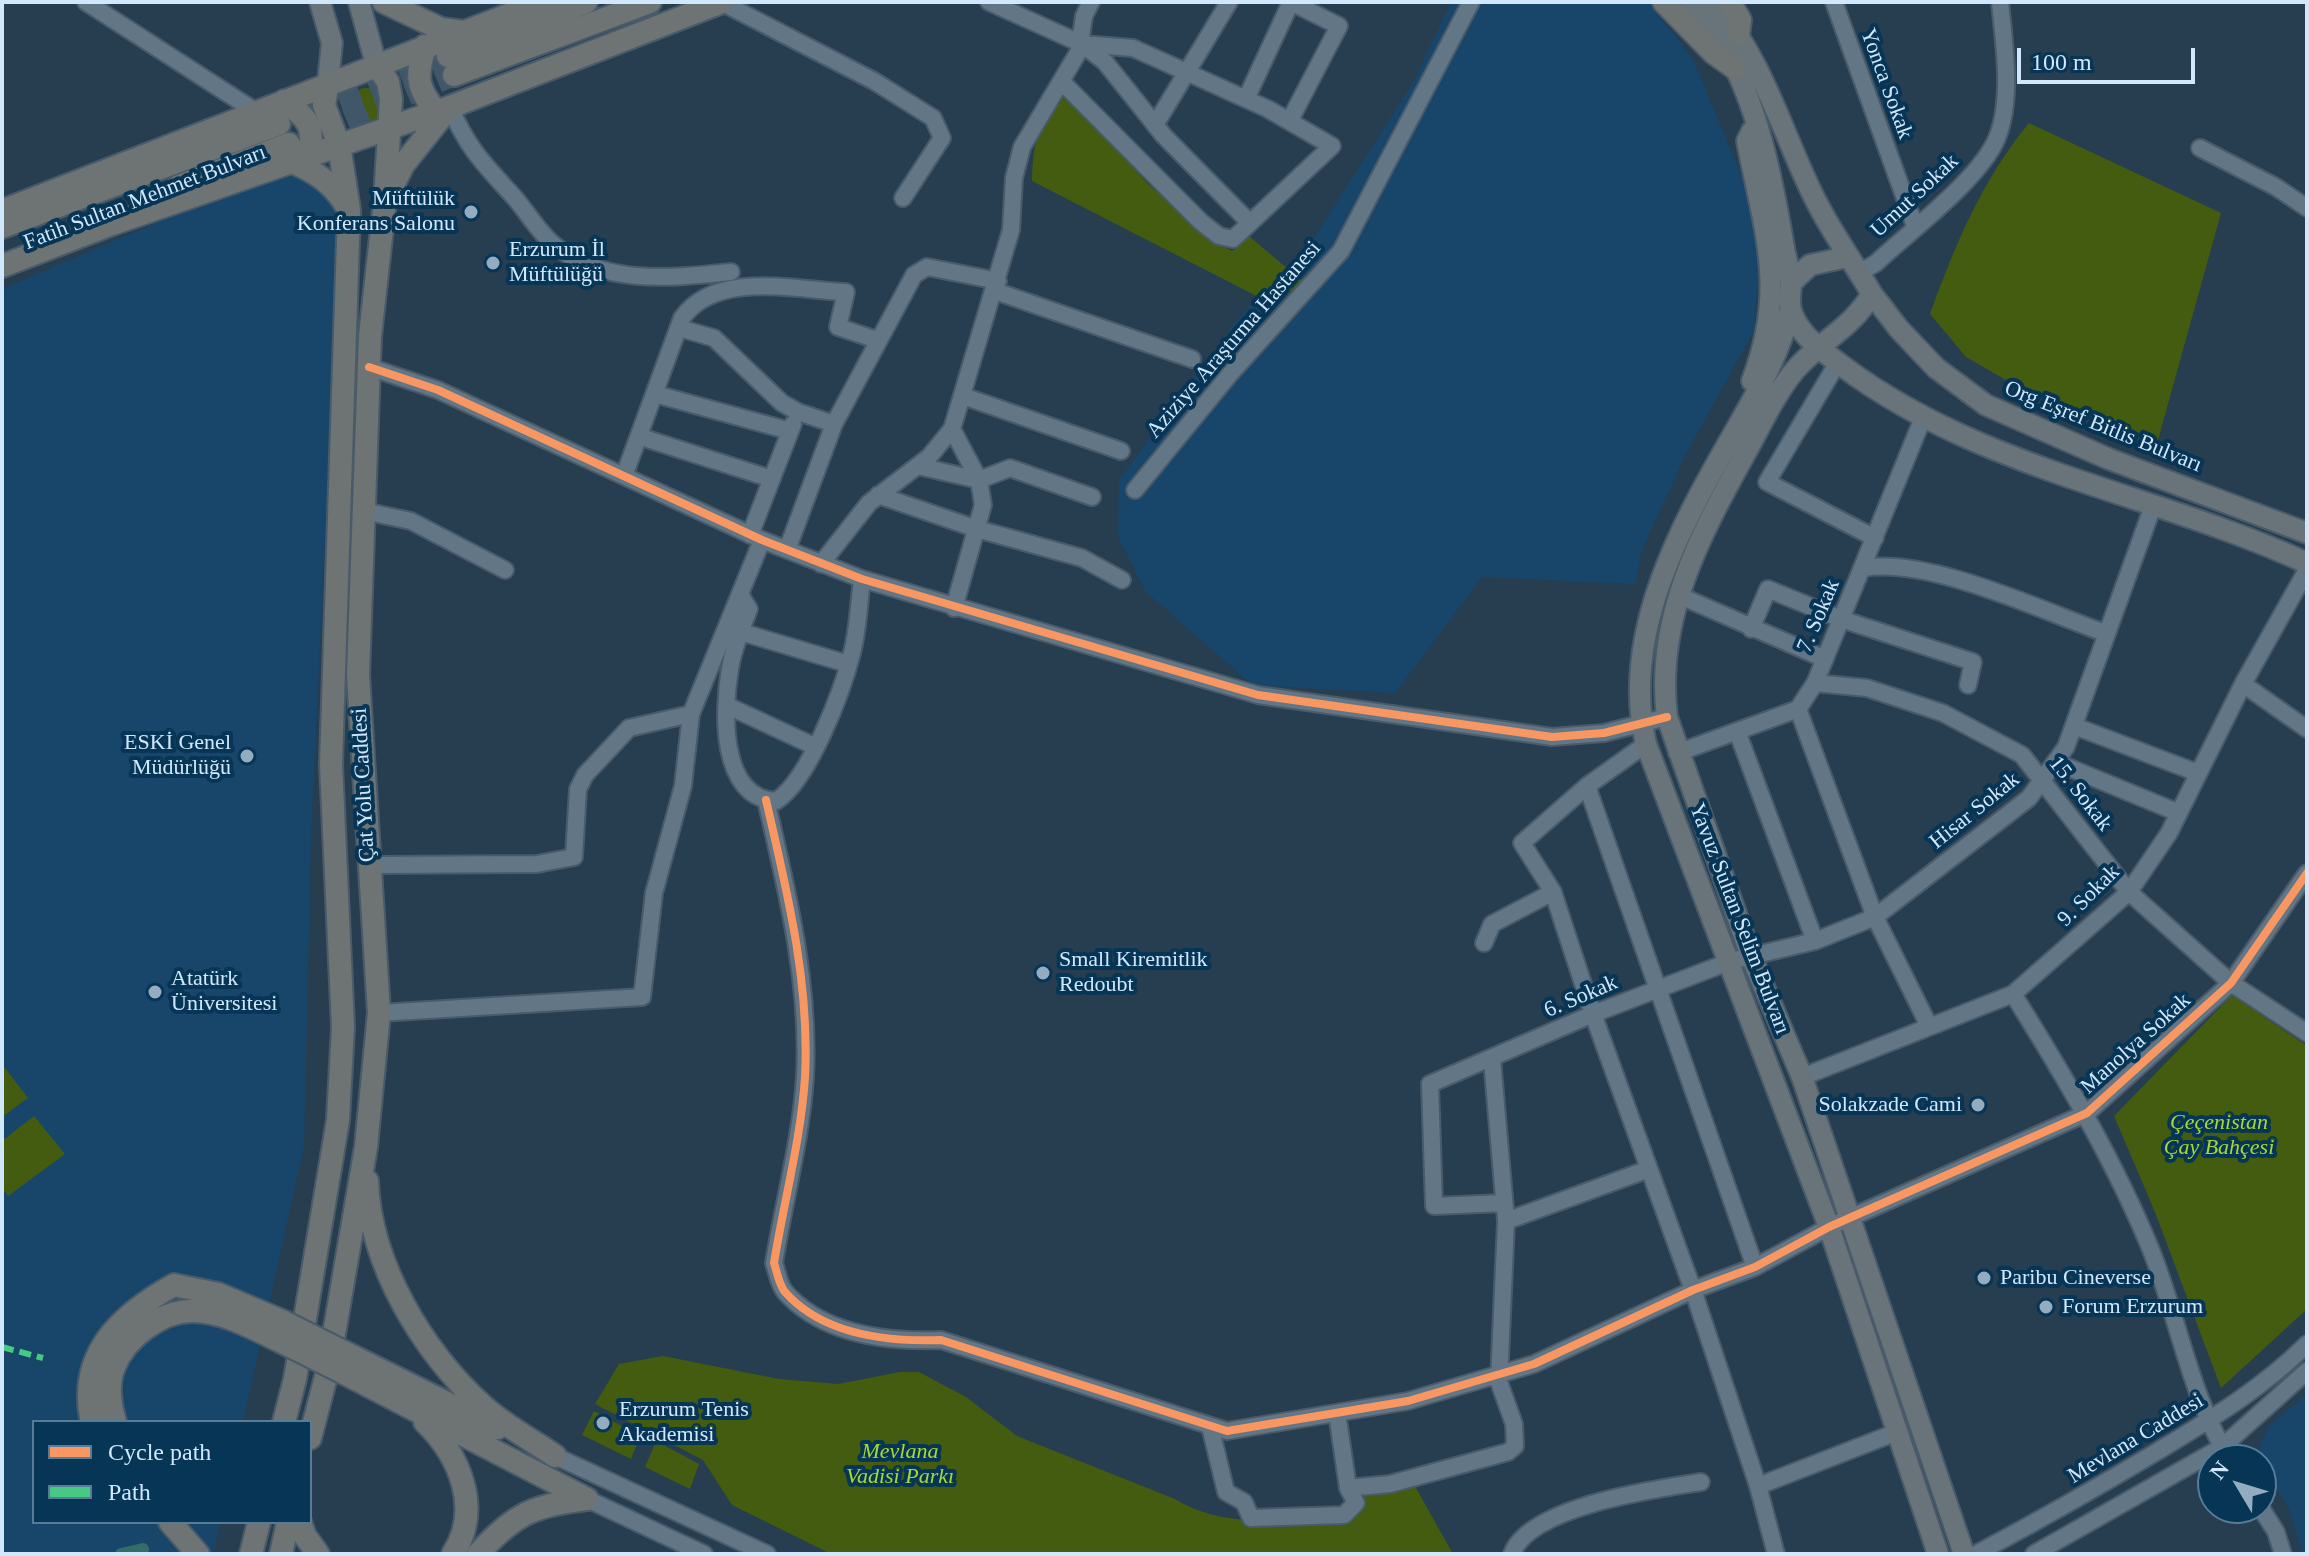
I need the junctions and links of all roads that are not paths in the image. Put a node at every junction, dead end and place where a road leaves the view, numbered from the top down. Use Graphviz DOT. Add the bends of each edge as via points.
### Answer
graph roads {
  1 [pos="86,2"];
  2 [pos="320,2"];
  3 [pos="359,2"];
  4 [pos="384,2"];
  5 [pos="542,2"];
  6 [pos="586,2"];
  7 [pos="650,2"];
  8 [pos="721,2"];
  9 [pos="989,2"];
  10 [pos="1091,2"];
  11 [pos="1229,2"];
  12 [pos="1471,2"];
  13 [pos="1664,2"];
  14 [pos="1692,2"];
  15 [pos="1713,2"];
  16 [pos="1729,2"];
  17 [pos="1834,2"];
  18 [pos="2000,2"];
  19 [pos="464,32"];
  20 [pos="1738,35"];
  21 [pos="1082,44"];
  22 [pos="425,46"];
  23 [pos="376,64"];
  24 [pos="1735,68"];
  25 [pos="1188,74"];
  26 [pos="328,82"];
  27 [pos="1062,82"];
  28 [pos="1246,99"];
  29 [pos="284,101"];
  30 [pos="443,110"];
  31 [pos="258,113"];
  32 [pos="1290,120"];
  33 [pos="1755,124"];
  34 [pos="1155,125"];
  35 [pos="388,127"];
  36 [pos="339,145"];
  37 [pos="292,147"];
  38 [pos="2200,148"];
  39 [pos="903,198"];
  40 [pos="385,201"];
  41 [pos="2307,208"];
  42 [pos="349,210"];
  43 [pos="2,211"];
  44 [pos="1249,222"];
  45 [pos="1915,226"];
  46 [pos="2,227"];
  47 [pos="2,253"];
  48 [pos="1853,265"];
  49 [pos="2,266"];
  50 [pos="731,272"];
  51 [pos="1791,283"];
  52 [pos="996,286"];
  53 [pos="1872,294"];
  54 [pos="1790,311"];
  55 [pos="679,328"];
  56 [pos="877,340"];
  57 [pos="1820,348"];
  58 [pos="1192,359"];
  59 [pos="1838,362"];
  60 [pos="369,367"];
  61 [pos="655,394"];
  62 [pos="963,396"];
  63 [pos="798,412"];
  64 [pos="1744,415"];
  65 [pos="1923,418"];
  66 [pos="834,424"];
  67 [pos="952,429"];
  68 [pos="790,431"];
  69 [pos="641,437"];
  70 [pos="1121,451"];
  71 [pos="918,466"];
  72 [pos="624,476"];
  73 [pos="772,479"];
  74 [pos="979,480"];
  75 [pos="1135,490"];
  76 [pos="878,495"];
  77 [pos="1092,497"];
  78 [pos="2153,506"];
  79 [pos="364,511"];
  80 [pos="977,529"];
  81 [pos="2307,533"];
  82 [pos="756,538"];
  83 [pos="1875,538"];
  84 [pos="787,550"];
  85 [pos="2307,563"];
  86 [pos="821,564"];
  87 [pos="1863,568"];
  88 [pos="505,570"];
  89 [pos="2307,570"];
  90 [pos="862,579"];
  91 [pos="1122,580"];
  92 [pos="1678,595"];
  93 [pos="741,596"];
  94 [pos="954,608"];
  95 [pos="1841,619"];
  96 [pos="1751,629"];
  97 [pos="741,632"];
  98 [pos="2105,633"];
  99 [pos="1825,659"];
  100 [pos="848,664"];
  101 [pos="1815,683"];
  102 [pos="2243,684"];
  103 [pos="1968,685"];
  104 [pos="728,706"];
  105 [pos="1798,709"];
  106 [pos="691,714"];
  107 [pos="1667,717"];
  108 [pos="2074,726"];
  109 [pos="2307,729"];
  110 [pos="1737,731"];
  111 [pos="1644,735"];
  112 [pos="816,747"];
  113 [pos="1677,753"];
  114 [pos="2058,763"];
  115 [pos="2198,773"];
  116 [pos="2043,783"];
  117 [pos="1587,786"];
  118 [pos="766,800"];
  119 [pos="2179,813"];
  120 [pos="368,865"];
  121 [pos="2307,873"];
  122 [pos="1553,892"];
  123 [pos="2129,892"];
  124 [pos="1875,917"];
  125 [pos="1815,941"];
  126 [pos="1484,943"];
  127 [pos="1751,956"];
  128 [pos="1731,961"];
  129 [pos="2231,983"];
  130 [pos="1659,989"];
  131 [pos="2013,994"];
  132 [pos="379,1013"];
  133 [pos="1593,1014"];
  134 [pos="1929,1026"];
  135 [pos="2307,1033"];
  136 [pos="1492,1059"];
  137 [pos="1802,1077"];
  138 [pos="2087,1113"];
  139 [pos="366,1147"];
  140 [pos="1649,1169"];
  141 [pos="1503,1203"];
  142 [pos="1850,1217"];
  143 [pos="1506,1221"];
  144 [pos="1829,1227"];
  145 [pos="1755,1267"];
  146 [pos="1693,1290"];
  147 [pos="282,1332"];
  148 [pos="2307,1344"];
  149 [pos="350,1365"];
  150 [pos="2307,1371"];
  151 [pos="1501,1374"];
  152 [pos="393,1396"];
  153 [pos="289,1398"];
  154 [pos="1337,1413"];
  155 [pos="92,1420"];
  156 [pos="114,1420"];
  157 [pos="272,1420"];
  158 [pos="284,1420"];
  159 [pos="2207,1421"];
  160 [pos="1210,1426"];
  161 [pos="312,1430"];
  162 [pos="1897,1432"];
  163 [pos="2221,1444"];
  164 [pos="2235,1444"];
  165 [pos="555,1456"];
  166 [pos="2197,1468"];
  167 [pos="1701,1482"];
  168 [pos="1758,1486"];
  169 [pos="1348,1488"];
  170 [pos="587,1499"];
  171 [pos="172,1524"];
  172 [pos="258,1524"];
  173 [pos="288,1524"];
  174 [pos="301,1524"];
  175 [pos="2271,1524"];
  176 [pos="198,1554"];
  177 [pos="251,1554"];
  178 [pos="281,1554"];
  179 [pos="318,1554"];
  180 [pos="453,1554"];
  181 [pos="478,1554"];
  182 [pos="704,1554"];
  183 [pos="767,1554"];
  184 [pos="1512,1554"];
  185 [pos="1776,1554"];
  186 [pos="1938,1554"];
  187 [pos="1964,1554"];
  188 [pos="1976,1554"];
  189 [pos="2034,1554"];
  190 [pos="2283,1554"];
  1 -- 31 [label="street"];
  2 -- 26 [label="main road" via="332,43"];
  3 -- 23 [label="main road"];
  4 -- 19 [label="highway" via="441,29"];
  5 -- 19 [label="highway"];
  6 -- 7 [label="highway" via="451,65"];
  8 -- 30 [label="highway"];
  8 -- 39 [label="street" via="874,81 933,118 942,138"];
  9 -- 21 [label="street"];
  10 -- 21 [label="street"];
  11 -- 25 [label="street"];
  12 -- 75 [label="street, Aziziye Araştırma Hastanesi" via="1341,251"];
  13 -- 24 [label="highway"];
  14 -- 24 [label="main road"];
  15 -- 20 [label="main road"];
  16 -- 20 [label="highway" via="1740,20"];
  17 -- 45 [label="street, Yonca Sokak"];
  18 -- 45 [label="street, Umut Sokak" via="2006,62 1997,138 1977,169"];
  19 -- 22 [label="highway"];
  20 -- 48 [label="main road" via="1813,195"];
  21 -- 25 [label="street" via="1133,48"];
  21 -- 27 [label="street"];
  21 -- 34 [label="street" via="1105,62"];
  22 -- 23 [label="highway"];
  22 -- 30 [label="highway" via="417,73 423,95"];
  23 -- 26 [label="highway"];
  23 -- 35 [label="highway, Çat Yolu Caddesi" via="388,82"];
  24 -- 33 [label="main road"];
  25 -- 28 [label="street"];
  25 -- 34 [label="street"];
  26 -- 29 [label="highway"];
  26 -- 36 [label="highway, Çat Yolu Caddesi" via="324,105"];
  27 -- 44 [label="street" via="1159,183 1219,236 1233,239"];
  27 -- 52 [label="street" via="1022,147 1011,230"];
  28 -- 32 [label="street"];
  28 -- 32 [label="street" via="1291,2 1339,26"];
  29 -- 31 [label="highway"];
  29 -- 37 [label="highway" via="306,117 312,139"];
  30 -- 35 [label="highway"];
  30 -- 40 [label="highway" via="403,165"];
  30 -- 50 [label="street" via="553,244 584,264 668,278"];
  31 -- 43 [label="highway"];
  32 -- 44 [label="street" via="1332,146"];
  33 -- 51 [label="main road" via="1774,188"];
  33 -- 64 [label="main road" via="1747,141 1773,299"];
  34 -- 44 [label="street"];
  35 -- 36 [label="highway"];
  35 -- 40 [label="highway, Çat Yolu Caddesi"];
  36 -- 37 [label="highway"];
  36 -- 42 [label="highway, Çat Yolu Caddesi"];
  37 -- 42 [label="highway" via="335,188"];
  37 -- 46 [label="highway, Fatih Sultan Mehmet Bulvarı"];
  37 -- 47 [label="highway, Fatih Sultan Mehmet Bulvarı"];
  37 -- 49 [label="highway"];
  38 -- 41 [label="street"];
  40 -- 60 [label="highway, Çat Yolu Caddesi"];
  42 -- 153 [label="highway, Çat Yolu Caddesi" via="331,764 343,1027 338,1120"];
  45 -- 48 [label="street, Umut Sokak" via="1876,263"];
  48 -- 51 [label="main road" via="1810,265"];
  48 -- 53 [label="main road"];
  51 -- 54 [label="main road"];
  52 -- 56 [label="street" via="927,267 914,275"];
  52 -- 58 [label="street"];
  52 -- 62 [label="street"];
  53 -- 57 [label="main road" via="1849,327"];
  53 -- 81 [label="main road, Org Eşref Bitlis Bulvarı" via="1936,368 1986,405 2109,459"];
  54 -- 57 [label="main road"];
  54 -- 64 [label="main road, Yavuz Sultan Selim Bulvarı" via="1782,344"];
  55 -- 56 [label="street" via="692,304 726,290 846,292 838,327"];
  55 -- 61 [label="street"];
  55 -- 63 [label="street" via="714,338"];
  56 -- 66 [label="street"];
  57 -- 59 [label="main road"];
  57 -- 92 [label="main road, Yavuz Sultan Selim Bulvarı" via="1793,373 1763,421 1710,516"];
  59 -- 65 [label="main road"];
  59 -- 83 [label="street" via="1767,482"];
  60 -- 72 [label="street" via="438,390"];
  60 -- 79 [label="highway, Çat Yolu Caddesi"];
  61 -- 68 [label="street"];
  61 -- 69 [label="street"];
  62 -- 67 [label="street"];
  62 -- 70 [label="street"];
  63 -- 66 [label="street"];
  63 -- 68 [label="street"];
  64 -- 111 [label="main road, Yavuz Sultan Selim Bulvarı" via="1690,513 1653,603 1640,676"];
  65 -- 78 [label="main road" via="1990,449"];
  65 -- 83 [label="street, 7. Sokak"];
  66 -- 84 [label="street"];
  67 -- 71 [label="street"];
  67 -- 74 [label="street"];
  68 -- 73 [label="street"];
  69 -- 72 [label="street"];
  69 -- 73 [label="street"];
  71 -- 74 [label="street"];
  71 -- 76 [label="street"];
  72 -- 82 [label="street"];
  73 -- 82 [label="street"];
  74 -- 77 [label="street" via="1010,468"];
  74 -- 80 [label="street" via="983,505"];
  76 -- 80 [label="street"];
  76 -- 86 [label="street"];
  78 -- 85 [label="main road"];
  78 -- 98 [label="street, Hisar Sokak"];
  79 -- 88 [label="street" via="411,521"];
  79 -- 120 [label="highway, Çat Yolu Caddesi" via="358,675"];
  80 -- 91 [label="street" via="1082,558"];
  80 -- 94 [label="street"];
  82 -- 84 [label="street"];
  82 -- 93 [label="street"];
  83 -- 87 [label="street, 7. Sokak"];
  84 -- 86 [label="street"];
  86 -- 90 [label="street"];
  87 -- 95 [label="street, 7. Sokak"];
  87 -- 98 [label="street" via="1885,564 1938,574"];
  89 -- 102 [label="street, 9. Sokak"];
  90 -- 94 [label="street"];
  90 -- 100 [label="street"];
  92 -- 96 [label="street"];
  92 -- 107 [label="main road, Yavuz Sultan Selim Bulvarı" via="1665,654"];
  93 -- 97 [label="street" via="749,609"];
  93 -- 106 [label="street"];
  94 -- 111 [label="street" via="1258,695 1552,737"];
  95 -- 96 [label="street" via="1768,589"];
  95 -- 99 [label="street, 7. Sokak"];
  95 -- 103 [label="street" via="1973,662"];
  96 -- 99 [label="street"];
  97 -- 100 [label="street"];
  97 -- 104 [label="street" via="730,669"];
  98 -- 108 [label="street, Hisar Sokak"];
  99 -- 101 [label="street, 7. Sokak"];
  100 -- 112 [label="street"];
  101 -- 105 [label="street, 7. Sokak"];
  101 -- 116 [label="street, 15. Sokak" via="1867,688 1943,713 2022,755"];
  102 -- 109 [label="street"];
  102 -- 115 [label="street, 9. Sokak"];
  104 -- 112 [label="street"];
  104 -- 118 [label="street" via="735,769 748,791"];
  105 -- 110 [label="street"];
  105 -- 124 [label="street"];
  106 -- 120 [label="street" via="629,728 585,775 578,789 574,857 537,864"];
  106 -- 132 [label="street" via="683,786 654,893 642,997"];
  107 -- 111 [label="street"];
  107 -- 113 [label="main road, Yavuz Sultan Selim Bulvarı"];
  108 -- 114 [label="street, Hisar Sokak"];
  108 -- 115 [label="street"];
  110 -- 113 [label="street"];
  110 -- 125 [label="street"];
  111 -- 117 [label="street"];
  111 -- 128 [label="main road, Yavuz Sultan Selim Bulvarı"];
  112 -- 118 [label="street" via="784,795"];
  113 -- 127 [label="main road, Yavuz Sultan Selim Bulvarı"];
  114 -- 116 [label="street, Hisar Sokak"];
  114 -- 119 [label="street"];
  115 -- 119 [label="street, 9. Sokak"];
  116 -- 123 [label="street, 15. Sokak"];
  116 -- 124 [label="street, Hisar Sokak"];
  117 -- 122 [label="street" via="1522,843"];
  117 -- 130 [label="street"];
  118 -- 160 [label="street, Manolya Sokak" via="804,994 805,1078 774,1263 783,1290 817,1318 857,1333 900,1341 941,1340"];
  119 -- 123 [label="street, 9. Sokak"];
  120 -- 132 [label="highway, Çat Yolu Caddesi"];
  121 -- 129 [label="street, Manolya Sokak"];
  122 -- 126 [label="street" via="1492,924"];
  122 -- 133 [label="street"];
  123 -- 129 [label="street, 15. Sokak"];
  123 -- 131 [label="street, 9. Sokak"];
  124 -- 125 [label="street, Hisar Sokak"];
  124 -- 134 [label="street"];
  125 -- 127 [label="street, Hisar Sokak"];
  127 -- 128 [label="street, 6. Sokak"];
  127 -- 137 [label="main road, Yavuz Sultan Selim Bulvarı"];
  128 -- 130 [label="street, 6. Sokak"];
  128 -- 144 [label="main road, Yavuz Sultan Selim Bulvarı"];
  129 -- 135 [label="street, 15. Sokak"];
  129 -- 138 [label="street, Manolya Sokak"];
  130 -- 133 [label="street, 6. Sokak"];
  130 -- 145 [label="street"];
  131 -- 134 [label="street, 9. Sokak"];
  131 -- 138 [label="street"];
  132 -- 139 [label="highway, Çat Yolu Caddesi"];
  133 -- 136 [label="street, 6. Sokak"];
  133 -- 140 [label="street"];
  134 -- 137 [label="street, 9. Sokak"];
  136 -- 141 [label="street"];
  136 -- 141 [label="street, 6. Sokak" via="1430,1084 1434,1206"];
  137 -- 142 [label="main road, Yavuz Sultan Selim Bulvarı"];
  138 -- 142 [label="street, Manolya Sokak"];
  138 -- 159 [label="street" via="2152,1252"];
  139 -- 161 [label="highway, Çat Yolu Caddesi" via="328,1369"];
  139 -- 165 [label="highway" via="379,1248 410,1314 452,1376 486,1409"];
  140 -- 143 [label="street"];
  140 -- 146 [label="street"];
  141 -- 143 [label="street"];
  142 -- 144 [label="street, Manolya Sokak"];
  142 -- 187 [label="main road, Yavuz Sultan Selim Bulvarı"];
  143 -- 151 [label="street"];
  144 -- 145 [label="street, Manolya Sokak"];
  144 -- 162 [label="main road, Yavuz Sultan Selim Bulvarı"];
  145 -- 146 [label="street, Manolya Sokak"];
  146 -- 151 [label="street, Manolya Sokak" via="1534,1364"];
  146 -- 168 [label="street"];
  147 -- 149 [label="highway, bridge"];
  147 -- 155 [label="highway" via="218,1294 174,1285 114,1327 100,1350 88,1395"];
  147 -- 156 [label="highway" via="209,1313 171,1313 136,1335 114,1367 110,1404"];
  148 -- 159 [label="street, Mevlana Caddesi" via="2241,1400"];
  149 -- 152 [label="highway"];
  149 -- 165 [label="highway"];
  150 -- 164 [label="street"];
  151 -- 154 [label="street, Manolya Sokak" via="1408,1401"];
  151 -- 169 [label="street" via="1502,1396 1514,1424 1515,1446 1508,1452 1390,1484"];
  152 -- 170 [label="highway"];
  152 -- 180 [label="highway" via="445,1442 460,1471 468,1519"];
  153 -- 157 [label="highway"];
  153 -- 158 [label="highway, Çat Yolu Caddesi"];
  154 -- 160 [label="street, Manolya Sokak" via="1227,1431"];
  154 -- 169 [label="street"];
  159 -- 163 [label="street"];
  159 -- 188 [label="street, Mevlana Caddesi" via="2064,1508"];
  160 -- 169 [label="street" via="1226,1492 1244,1502 1251,1518 1344,1515 1356,1503"];
  162 -- 168 [label="street"];
  162 -- 186 [label="main road, Yavuz Sultan Selim Bulvarı"];
  165 -- 183 [label="street"];
  166 -- 189 [label="street"];
  167 -- 184 [label="street" via="1609,1497 1525,1535"];
  168 -- 185 [label="street"];
  170 -- 181 [label="highway" via="544,1504 520,1515"];
  170 -- 182 [label="street"];
  171 -- 176 [label="highway"];
  172 -- 177 [label="highway"];
  173 -- 178 [label="highway"];
  174 -- 179 [label="highway"];
  175 -- 190 [label="street"];
}
